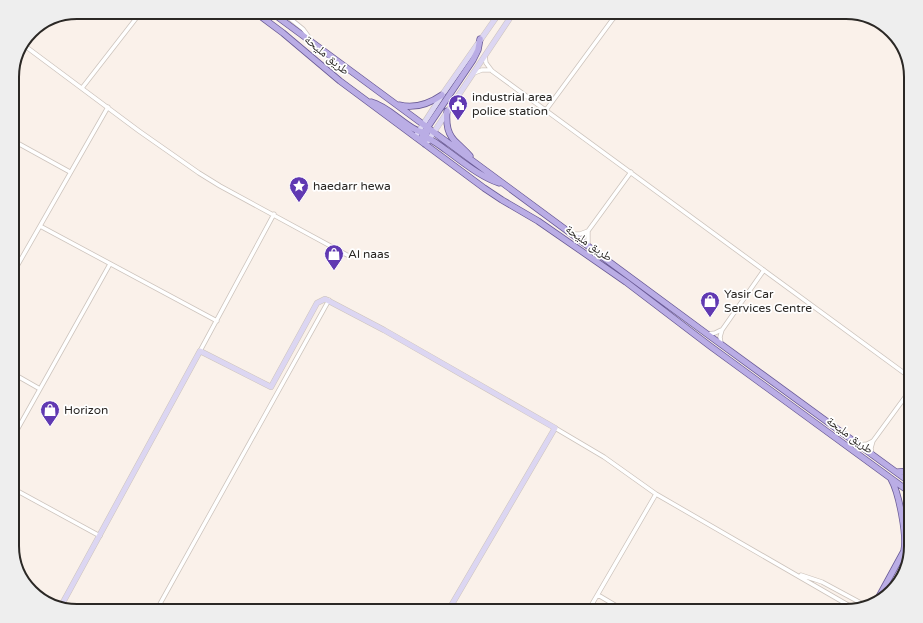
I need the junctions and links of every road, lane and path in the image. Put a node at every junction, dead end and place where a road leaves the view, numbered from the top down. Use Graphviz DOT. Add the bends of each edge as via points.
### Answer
graph roads {
  1 [pos="135,19"];
  2 [pos="264,19"];
  3 [pos="281,19"];
  4 [pos="291,19"];
  5 [pos="495,19"];
  6 [pos="509,19"];
  7 [pos="613,19"];
  8 [pos="480,39"];
  9 [pos="311,41"];
  10 [pos="27,48"];
  11 [pos="485,56"];
  12 [pos="492,71"];
  13 [pos="472,75"];
  14 [pos="82,88"];
  15 [pos="442,95"];
  16 [pos="395,103"];
  17 [pos="108,107"];
  18 [pos="546,110"];
  19 [pos="447,111"];
  20 [pos="433,132"];
  21 [pos="423,135"];
  22 [pos="19,144"];
  23 [pos="471,160"];
  24 [pos="70,172"];
  25 [pos="631,172"];
  26 [pos="504,184"];
  27 [pos="274,214"];
  28 [pos="40,226"];
  29 [pos="588,232"];
  30 [pos="572,234"];
  31 [pos="588,245"];
  32 [pos="347,255"];
  33 [pos="19,263"];
  34 [pos="110,264"];
  35 [pos="764,270"];
  36 [pos="329,300"];
  37 [pos="216,322"];
  38 [pos="722,330"];
  39 [pos="707,334"];
  40 [pos="721,345"];
  41 [pos="200,351"];
  42 [pos="904,373"];
  43 [pos="19,377"];
  44 [pos="40,389"];
  45 [pos="904,398"];
  46 [pos="824,419"];
  47 [pos="814,422"];
  48 [pos="19,426"];
  49 [pos="555,428"];
  50 [pos="872,441"];
  51 [pos="858,445"];
  52 [pos="872,455"];
  53 [pos="897,472"];
  54 [pos="904,472"];
  55 [pos="888,476"];
  56 [pos="904,477"];
  57 [pos="904,487"];
  58 [pos="19,492"];
  59 [pos="656,494"];
  60 [pos="904,532"];
  61 [pos="100,536"];
  62 [pos="904,550"];
  63 [pos="798,575"];
  64 [pos="882,591"];
  65 [pos="598,595"];
  66 [pos="63,602"];
  67 [pos="859,602"];
  68 [pos="160,604"];
  69 [pos="452,604"];
  70 [pos="592,604"];
  71 [pos="613,604"];
  72 [pos="846,604"];
  1 -- 14 [label="street"];
  2 -- 21 [label="main road, طريق مليحة" via="329,73 369,102"];
  3 -- 9 [label="main road, طريق مليحة"];
  4 -- 9 [label="street" via="304,29"];
  5 -- 8 [label="main road"];
  6 -- 11 [label="main road"];
  7 -- 18 [label="street"];
  8 -- 15 [label="main road"];
  8 -- 21 [label="main road" via="473,60"];
  9 -- 16 [label="main road, طريق مليحة"];
  10 -- 14 [label="street"];
  11 -- 12 [label="street" via="486,63"];
  11 -- 13 [label="main road"];
  12 -- 13 [label="street" via="482,70"];
  12 -- 18 [label="street"];
  13 -- 19 [label="main road"];
  14 -- 17 [label="street"];
  15 -- 16 [label="main road" via="422,105"];
  15 -- 21 [label="main road"];
  16 -- 21 [label="main road, طريق مليحة"];
  17 -- 24 [label="street"];
  17 -- 27 [label="street" via="199,173"];
  18 -- 25 [label="street"];
  19 -- 20 [label="main road"];
  19 -- 23 [label="main road" via="446,123 449,134 468,153"];
  20 -- 21 [label="main road, طريق مليحة"];
  20 -- 23 [label="main road, طريق مليحة"];
  21 -- 26 [label="main road" via="479,174"];
  21 -- 47 [label="main road, طريق مليحة" via="496,197 538,221 626,282"];
  22 -- 24 [label="street"];
  23 -- 26 [label="main road, طريق مليحة"];
  24 -- 28 [label="street"];
  25 -- 29 [label="street"];
  25 -- 35 [label="street"];
  26 -- 30 [label="main road, طريق مليحة"];
  27 -- 32 [label="street"];
  27 -- 37 [label="street"];
  28 -- 33 [label="street"];
  28 -- 34 [label="street"];
  29 -- 30 [label="street"];
  29 -- 31 [label="street"];
  30 -- 31 [label="main road, طريق مليحة"];
  31 -- 39 [label="main road, طريق مليحة"];
  34 -- 37 [label="street"];
  34 -- 44 [label="street"];
  35 -- 38 [label="street"];
  35 -- 42 [label="street"];
  36 -- 41 [label="main road" via="317,302 271,387"];
  36 -- 49 [label="main road"];
  36 -- 68 [label="street"];
  37 -- 41 [label="street"];
  38 -- 39 [label="street"];
  38 -- 40 [label="street"];
  39 -- 40 [label="main road, طريق مليحة"];
  40 -- 46 [label="main road, طريق مليحة"];
  41 -- 61 [label="main road"];
  43 -- 44 [label="street"];
  44 -- 48 [label="street"];
  45 -- 50 [label="street"];
  46 -- 47 [label="main road"];
  46 -- 51 [label="main road, طريق مليحة"];
  47 -- 55 [label="main road, طريق مليحة"];
  49 -- 59 [label="street" via="604,457"];
  49 -- 69 [label="main road"];
  50 -- 51 [label="street"];
  50 -- 52 [label="street"];
  51 -- 52 [label="main road, طريق مليحة"];
  52 -- 53 [label="main road, طريق مليحة"];
  53 -- 54 [label="main road"];
  53 -- 56 [label="main road, طريق مليحة"];
  55 -- 57 [label="main road, طريق مليحة"];
  55 -- 60 [label="main road" via="897,494"];
  58 -- 61 [label="street"];
  59 -- 63 [label="street"];
  59 -- 65 [label="street"];
  61 -- 66 [label="main road"];
  62 -- 64 [label="main road"];
  63 -- 67 [label="street" via="822,582"];
  63 -- 72 [label="street"];
  65 -- 70 [label="street"];
  65 -- 71 [label="street"];
}
